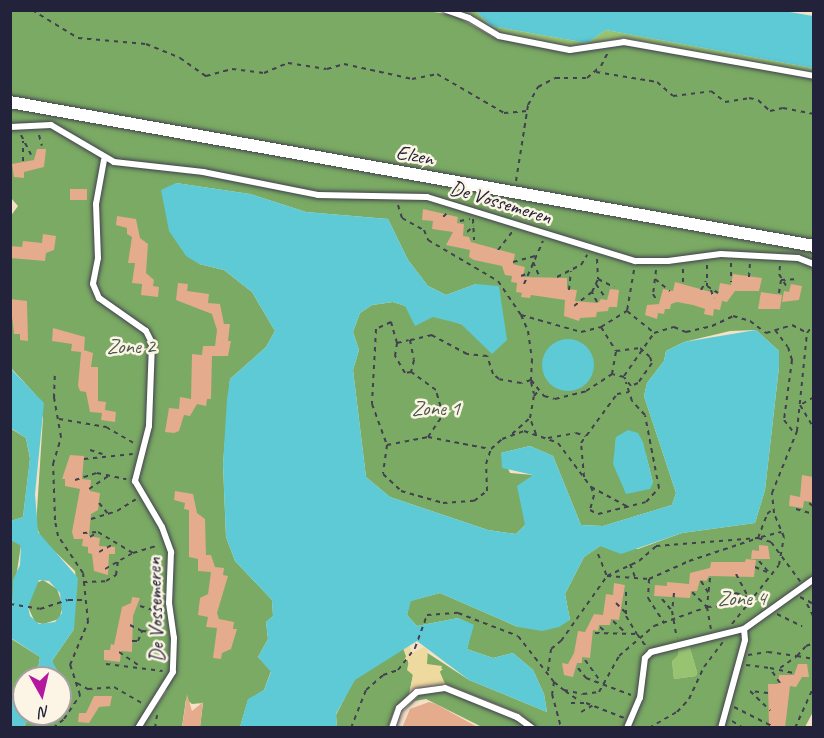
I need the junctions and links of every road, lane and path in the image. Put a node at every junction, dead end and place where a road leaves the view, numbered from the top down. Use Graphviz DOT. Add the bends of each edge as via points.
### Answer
graph roads {
  1 [pos="32,10"];
  2 [pos="446,10"];
  3 [pos="615,43"];
  4 [pos="596,72"];
  5 [pos="813,76"];
  6 [pos="10,102"];
  7 [pos="527,111"];
  8 [pos="813,114"];
  9 [pos="37,126"];
  10 [pos="14,127"];
  11 [pos="23,141"];
  12 [pos="42,146"];
  13 [pos="31,155"];
  14 [pos="104,160"];
  15 [pos="23,161"];
  16 [pos="514,192"];
  17 [pos="396,198"];
  18 [pos="472,209"];
  19 [pos="473,218"];
  20 [pos="460,221"];
  21 [pos="517,223"];
  22 [pos="474,226"];
  23 [pos="467,232"];
  24 [pos="546,233"];
  25 [pos="474,240"];
  26 [pos="813,246"];
  27 [pos="591,248"];
  28 [pos="498,249"];
  29 [pos="599,250"];
  30 [pos="732,254"];
  31 [pos="750,255"];
  32 [pos="536,256"];
  33 [pos="707,256"];
  34 [pos="780,257"];
  35 [pos="683,259"];
  36 [pos="635,261"];
  37 [pos="656,261"];
  38 [pos="513,262"];
  39 [pos="533,262"];
  40 [pos="813,264"];
  41 [pos="571,271"];
  42 [pos="529,273"];
  43 [pos="521,276"];
  44 [pos="557,277"];
  45 [pos="749,277"];
  46 [pos="540,278"];
  47 [pos="598,279"];
  48 [pos="656,279"];
  49 [pos="798,279"];
  50 [pos="781,280"];
  51 [pos="706,281"];
  52 [pos="683,282"];
  53 [pos="731,282"];
  54 [pos="524,284"];
  55 [pos="596,284"];
  56 [pos="614,287"];
  57 [pos="788,289"];
  58 [pos="569,290"];
  59 [pos="700,290"];
  60 [pos="711,290"];
  61 [pos="670,291"];
  62 [pos="592,292"];
  63 [pos="717,293"];
  64 [pos="779,293"];
  65 [pos="604,296"];
  66 [pos="714,299"];
  67 [pos="657,301"];
  68 [pos="597,302"];
  69 [pos="574,306"];
  70 [pos="627,311"];
  71 [pos="521,315"];
  72 [pos="813,324"];
  73 [pos="601,327"];
  74 [pos="775,330"];
  75 [pos="654,333"];
  76 [pos="807,333"];
  77 [pos="410,340"];
  78 [pos="397,344"];
  79 [pos="616,351"];
  80 [pos="644,351"];
  81 [pos="55,371"];
  82 [pos="411,372"];
  83 [pos="612,374"];
  84 [pos="624,377"];
  85 [pos="531,380"];
  86 [pos="626,382"];
  87 [pos="539,390"];
  88 [pos="629,392"];
  89 [pos="534,396"];
  90 [pos="813,397"];
  91 [pos="800,405"];
  92 [pos="530,418"];
  93 [pos="59,419"];
  94 [pos="813,428"];
  95 [pos="537,434"];
  96 [pos="795,434"];
  97 [pos="511,436"];
  98 [pos="586,436"];
  99 [pos="428,437"];
  100 [pos="546,438"];
  101 [pos="387,445"];
  102 [pos="491,449"];
  103 [pos="90,450"];
  104 [pos="142,452"];
  105 [pos="104,455"];
  106 [pos="84,459"];
  107 [pos="108,476"];
  108 [pos="584,477"];
  109 [pos="75,480"];
  110 [pos="135,481"];
  111 [pos="591,487"];
  112 [pos="89,489"];
  113 [pos="142,493"];
  114 [pos="99,503"];
  115 [pos="809,503"];
  116 [pos="628,507"];
  117 [pos="813,507"];
  118 [pos="774,508"];
  119 [pos="796,509"];
  120 [pos="813,514"];
  121 [pos="108,515"];
  122 [pos="91,519"];
  123 [pos="98,532"];
  124 [pos="782,532"];
  125 [pos="83,533"];
  126 [pos="90,537"];
  127 [pos="758,538"];
  128 [pos="167,542"];
  129 [pos="115,543"];
  130 [pos="99,552"];
  131 [pos="133,553"];
  132 [pos="598,554"];
  133 [pos="781,558"];
  134 [pos="118,561"];
  135 [pos="759,561"];
  136 [pos="630,564"];
  137 [pos="755,567"];
  138 [pos="105,569"];
  139 [pos="767,572"];
  140 [pos="736,574"];
  141 [pos="771,575"];
  142 [pos="607,576"];
  143 [pos="635,577"];
  144 [pos="710,578"];
  145 [pos="649,579"];
  146 [pos="813,579"];
  147 [pos="701,581"];
  148 [pos="83,582"];
  149 [pos="804,586"];
  150 [pos="626,592"];
  151 [pos="674,592"];
  152 [pos="692,592"];
  153 [pos="796,592"];
  154 [pos="709,594"];
  155 [pos="662,599"];
  156 [pos="748,599"];
  157 [pos="85,600"];
  158 [pos="616,603"];
  159 [pos="10,604"];
  160 [pos="807,604"];
  161 [pos="813,604"];
  162 [pos="140,606"];
  163 [pos="707,607"];
  164 [pos="672,611"];
  165 [pos="771,611"];
  166 [pos="625,612"];
  167 [pos="171,615"];
  168 [pos="813,618"];
  169 [pos="612,621"];
  170 [pos="674,621"];
  171 [pos="664,623"];
  172 [pos="130,625"];
  173 [pos="801,626"];
  174 [pos="600,627"];
  175 [pos="744,628"];
  176 [pos="142,631"];
  177 [pos="729,632"];
  178 [pos="173,633"];
  179 [pos="596,633"];
  180 [pos="606,633"];
  181 [pos="626,633"];
  182 [pos="637,634"];
  183 [pos="712,635"];
  184 [pos="641,638"];
  185 [pos="132,641"];
  186 [pos="677,644"];
  187 [pos="813,644"];
  188 [pos="119,652"];
  189 [pos="651,652"];
  190 [pos="740,655"];
  191 [pos="797,657"];
  192 [pos="813,659"];
  193 [pos="585,660"];
  194 [pos="106,664"];
  195 [pos="737,664"];
  196 [pos="141,666"];
  197 [pos="578,668"];
  198 [pos="770,668"];
  199 [pos="780,668"];
  200 [pos="173,672"];
  201 [pos="793,673"];
  202 [pos="548,674"];
  203 [pos="600,681"];
  204 [pos="554,682"];
  205 [pos="780,683"];
  206 [pos="77,684"];
  207 [pos="606,684"];
  208 [pos="813,686"];
  209 [pos="88,689"];
  210 [pos="564,690"];
  211 [pos="768,693"];
  212 [pos="80,695"];
  213 [pos="640,698"];
  214 [pos="580,701"];
  215 [pos="726,702"];
  216 [pos="571,703"];
  217 [pos="592,706"];
  218 [pos="150,708"];
  219 [pos="770,710"];
  220 [pos="581,712"];
  221 [pos="724,716"];
  222 [pos="630,720"];
  223 [pos="765,726"];
  224 [pos="774,727"];
  225 [pos="53,728"];
  226 [pos="138,728"];
  227 [pos="351,728"];
  228 [pos="392,728"];
  229 [pos="532,728"];
  230 [pos="561,728"];
  231 [pos="627,728"];
  232 [pos="649,728"];
  233 [pos="721,728"];
  234 [pos="743,728"];
  235 [pos="795,728"];
  1 -- 7 [label="path" via="78,38 146,44 180,58 206,76 232,69 264,73 288,63 327,69 344,64 412,79 437,74 504,113"];
  2 -- 3 [label="lane" via="469,18 498,36 570,50"];
  3 -- 4 [label="path"];
  3 -- 5 [label="lane"];
  4 -- 7 [label="path" via="586,78 547,81 531,96"];
  4 -- 8 [label="path" via="657,82 674,96 711,91 725,102 749,98 758,100 770,111 783,108"];
  6 -- 16 [label="street, Elzen"];
  7 -- 16 [label="path"];
  9 -- 10 [label="lane, De Vossemeren"];
  9 -- 12 [label="path"];
  9 -- 14 [label="lane, De Vossemeren" via="51,125"];
  10 -- 11 [label="path"];
  11 -- 13 [label="path"];
  11 -- 15 [label="path"];
  14 -- 17 [label="lane, De Vossemeren" via="203,172 318,195"];
  14 -- 104 [label="lane" via="96,204 98,258 93,284 99,298 146,331 152,342 152,396"];
  16 -- 26 [label="street, Elzen"];
  17 -- 18 [label="lane, De Vossemeren" via="427,196"];
  17 -- 71 [label="path" via="402,218 409,225 424,230 428,240 448,254 498,280"];
  18 -- 19 [label="path"];
  18 -- 21 [label="lane, De Vossemeren"];
  19 -- 20 [label="path"];
  19 -- 22 [label="path"];
  21 -- 24 [label="lane, De Vossemeren"];
  21 -- 28 [label="path"];
  22 -- 23 [label="path"];
  22 -- 25 [label="path"];
  24 -- 27 [label="lane, De Vossemeren"];
  24 -- 32 [label="path"];
  27 -- 29 [label="lane, De Vossemeren"];
  27 -- 41 [label="path" via="581,265"];
  29 -- 36 [label="lane, De Vossemeren"];
  29 -- 47 [label="path"];
  30 -- 31 [label="lane, De Vossemeren"];
  30 -- 33 [label="lane, De Vossemeren"];
  30 -- 53 [label="path"];
  31 -- 34 [label="lane, De Vossemeren"];
  31 -- 45 [label="path"];
  32 -- 38 [label="path"];
  32 -- 39 [label="path"];
  33 -- 35 [label="lane, De Vossemeren"];
  33 -- 51 [label="path"];
  34 -- 40 [label="lane, De Vossemeren"];
  34 -- 50 [label="path"];
  35 -- 37 [label="lane, De Vossemeren"];
  35 -- 52 [label="path"];
  36 -- 37 [label="lane, De Vossemeren"];
  36 -- 70 [label="path"];
  37 -- 48 [label="path"];
  39 -- 42 [label="path"];
  39 -- 46 [label="path"];
  41 -- 44 [label="path"];
  41 -- 58 [label="path"];
  42 -- 43 [label="path"];
  42 -- 54 [label="path"];
  47 -- 55 [label="path"];
  47 -- 56 [label="path"];
  48 -- 61 [label="path"];
  48 -- 67 [label="path"];
  49 -- 50 [label="path"];
  50 -- 57 [label="path"];
  50 -- 64 [label="path"];
  51 -- 59 [label="path"];
  51 -- 60 [label="path"];
  55 -- 62 [label="path"];
  55 -- 65 [label="path"];
  60 -- 63 [label="path"];
  60 -- 66 [label="path"];
  62 -- 68 [label="path"];
  62 -- 69 [label="path"];
  70 -- 73 [label="path"];
  70 -- 75 [label="path"];
  71 -- 73 [label="path" via="581,332"];
  71 -- 85 [label="path" via="532,350"];
  72 -- 76 [label="path"];
  73 -- 79 [label="path"];
  74 -- 75 [label="path" via="766,333 733,315 712,326 686,332 674,327"];
  74 -- 76 [label="path" via="792,325"];
  74 -- 96 [label="path" via="792,360 784,420"];
  75 -- 80 [label="path"];
  76 -- 91 [label="path"];
  77 -- 78 [label="path"];
  77 -- 82 [label="path" via="414,360"];
  77 -- 85 [label="path" via="432,335 467,354 487,356 493,374 499,379 521,383"];
  78 -- 82 [label="path" via="395,356 405,373"];
  78 -- 101 [label="path" via="391,322 376,329 372,404"];
  79 -- 80 [label="path"];
  79 -- 83 [label="path"];
  80 -- 84 [label="path"];
  80 -- 86 [label="path" via="652,363 649,369 638,383"];
  81 -- 93 [label="path" via="54,399"];
  82 -- 99 [label="path" via="436,390 442,402 443,414"];
  83 -- 84 [label="path"];
  83 -- 87 [label="path" via="567,397 550,398"];
  84 -- 86 [label="path"];
  85 -- 87 [label="path"];
  85 -- 89 [label="path"];
  86 -- 88 [label="path"];
  87 -- 89 [label="path"];
  88 -- 98 [label="path" via="617,394 598,425"];
  88 -- 116 [label="path" via="645,415 659,488 646,502"];
  89 -- 92 [label="path"];
  90 -- 91 [label="path"];
  91 -- 94 [label="path"];
  91 -- 96 [label="path"];
  92 -- 95 [label="path"];
  92 -- 97 [label="path"];
  93 -- 104 [label="path" via="106,427"];
  93 -- 148 [label="path" via="61,437 53,464 55,520 58,536 78,564"];
  95 -- 97 [label="path" via="524,431"];
  95 -- 100 [label="path"];
  96 -- 118 [label="path" via="772,493"];
  97 -- 102 [label="path"];
  98 -- 100 [label="path" via="576,432"];
  98 -- 108 [label="path" via="581,443"];
  99 -- 101 [label="path"];
  99 -- 102 [label="path"];
  100 -- 108 [label="path" via="558,443"];
  101 -- 102 [label="path" via="383,474 401,491 442,503 462,504 474,501 487,490 486,464"];
  103 -- 105 [label="path"];
  104 -- 105 [label="path"];
  104 -- 110 [label="lane"];
  105 -- 106 [label="path"];
  107 -- 109 [label="path" via="97,473"];
  107 -- 110 [label="path"];
  107 -- 112 [label="path"];
  108 -- 111 [label="path"];
  110 -- 113 [label="lane, De Vossemeren"];
  111 -- 116 [label="path"];
  111 -- 116 [label="path" via="594,495 590,510 598,514"];
  113 -- 121 [label="path"];
  113 -- 128 [label="lane, De Vossemeren"];
  114 -- 121 [label="path"];
  115 -- 117 [label="path"];
  118 -- 124 [label="path"];
  118 -- 127 [label="path" via="767,514"];
  119 -- 120 [label="path"];
  121 -- 122 [label="path"];
  123 -- 125 [label="path"];
  123 -- 126 [label="path"];
  123 -- 129 [label="path"];
  124 -- 127 [label="path"];
  124 -- 133 [label="path"];
  127 -- 133 [label="path" via="771,542"];
  127 -- 136 [label="path" via="656,546"];
  127 -- 145 [label="path"];
  128 -- 131 [label="path"];
  128 -- 167 [label="lane, De Vossemeren"];
  129 -- 130 [label="path"];
  129 -- 131 [label="path"];
  131 -- 134 [label="path"];
  132 -- 142 [label="path"];
  133 -- 141 [label="path"];
  133 -- 149 [label="path"];
  134 -- 138 [label="path"];
  134 -- 148 [label="path" via="116,575 106,581"];
  135 -- 139 [label="path"];
  136 -- 142 [label="path"];
  136 -- 143 [label="path"];
  137 -- 139 [label="path"];
  139 -- 141 [label="path"];
  140 -- 156 [label="path"];
  141 -- 156 [label="path"];
  142 -- 143 [label="path"];
  142 -- 202 [label="path" via="561,641 551,649"];
  143 -- 145 [label="path"];
  144 -- 154 [label="path"];
  145 -- 171 [label="path" via="648,598"];
  146 -- 149 [label="lane"];
  147 -- 154 [label="path"];
  148 -- 157 [label="path"];
  149 -- 153 [label="lane"];
  150 -- 166 [label="path"];
  151 -- 164 [label="path"];
  152 -- 163 [label="path"];
  153 -- 160 [label="path"];
  153 -- 165 [label="lane"];
  154 -- 163 [label="path"];
  155 -- 164 [label="path"];
  156 -- 163 [label="path" via="736,593 721,606"];
  156 -- 177 [label="path"];
  157 -- 159 [label="path" via="68,600 40,609"];
  157 -- 206 [label="path" via="88,622 70,665"];
  158 -- 166 [label="path"];
  160 -- 161 [label="path"];
  160 -- 168 [label="path"];
  162 -- 167 [label="path"];
  163 -- 170 [label="path"];
  163 -- 183 [label="path"];
  164 -- 170 [label="path"];
  165 -- 173 [label="path"];
  165 -- 175 [label="lane"];
  166 -- 182 [label="path"];
  167 -- 178 [label="lane, De Vossemeren"];
  169 -- 181 [label="path"];
  170 -- 171 [label="path"];
  170 -- 186 [label="path"];
  171 -- 184 [label="path"];
  172 -- 176 [label="path"];
  174 -- 180 [label="path"];
  175 -- 177 [label="lane"];
  175 -- 190 [label="lane"];
  176 -- 178 [label="path"];
  176 -- 185 [label="path" via="138,641"];
  177 -- 183 [label="lane"];
  177 -- 232 [label="path" via="704,668 689,699 677,712"];
  178 -- 200 [label="lane, De Vossemeren"];
  179 -- 180 [label="path"];
  180 -- 181 [label="path"];
  181 -- 182 [label="path"];
  182 -- 184 [label="path"];
  183 -- 186 [label="lane"];
  184 -- 189 [label="path"];
  184 -- 207 [label="path" via="619,656"];
  186 -- 189 [label="lane"];
  187 -- 191 [label="path"];
  188 -- 196 [label="path"];
  189 -- 213 [label="lane" via="645,658"];
  190 -- 191 [label="path" via="768,652"];
  190 -- 195 [label="lane"];
  191 -- 192 [label="path"];
  191 -- 199 [label="path"];
  193 -- 203 [label="path"];
  194 -- 196 [label="path"];
  195 -- 198 [label="path"];
  195 -- 215 [label="lane"];
  196 -- 200 [label="path"];
  197 -- 203 [label="path" via="586,678"];
  198 -- 199 [label="path"];
  198 -- 205 [label="path"];
  199 -- 201 [label="path"];
  200 -- 218 [label="lane, De Vossemeren"];
  202 -- 204 [label="path"];
  202 -- 227 [label="path" via="518,636 458,613 428,615 398,670 383,675 366,690"];
  203 -- 207 [label="path"];
  204 -- 210 [label="path"];
  204 -- 230 [label="path" via="552,694"];
  206 -- 209 [label="path"];
  206 -- 212 [label="path"];
  207 -- 210 [label="path" via="599,692"];
  207 -- 213 [label="path"];
  208 -- 235 [label="path"];
  209 -- 212 [label="path"];
  209 -- 218 [label="path" via="114,687"];
  210 -- 214 [label="path"];
  211 -- 219 [label="path" via="750,691"];
  212 -- 225 [label="path"];
  213 -- 222 [label="lane"];
  214 -- 216 [label="path"];
  214 -- 217 [label="path"];
  215 -- 221 [label="lane"];
  215 -- 223 [label="path"];
  217 -- 220 [label="path"];
  217 -- 222 [label="path"];
  218 -- 226 [label="lane, De Vossemeren"];
  221 -- 233 [label="lane"];
  221 -- 234 [label="path"];
  222 -- 231 [label="lane"];
  223 -- 224 [label="path"];
  228 -- 229 [label="lane" via="396,714 408,699 426,689 445,688 517,717"];
}
